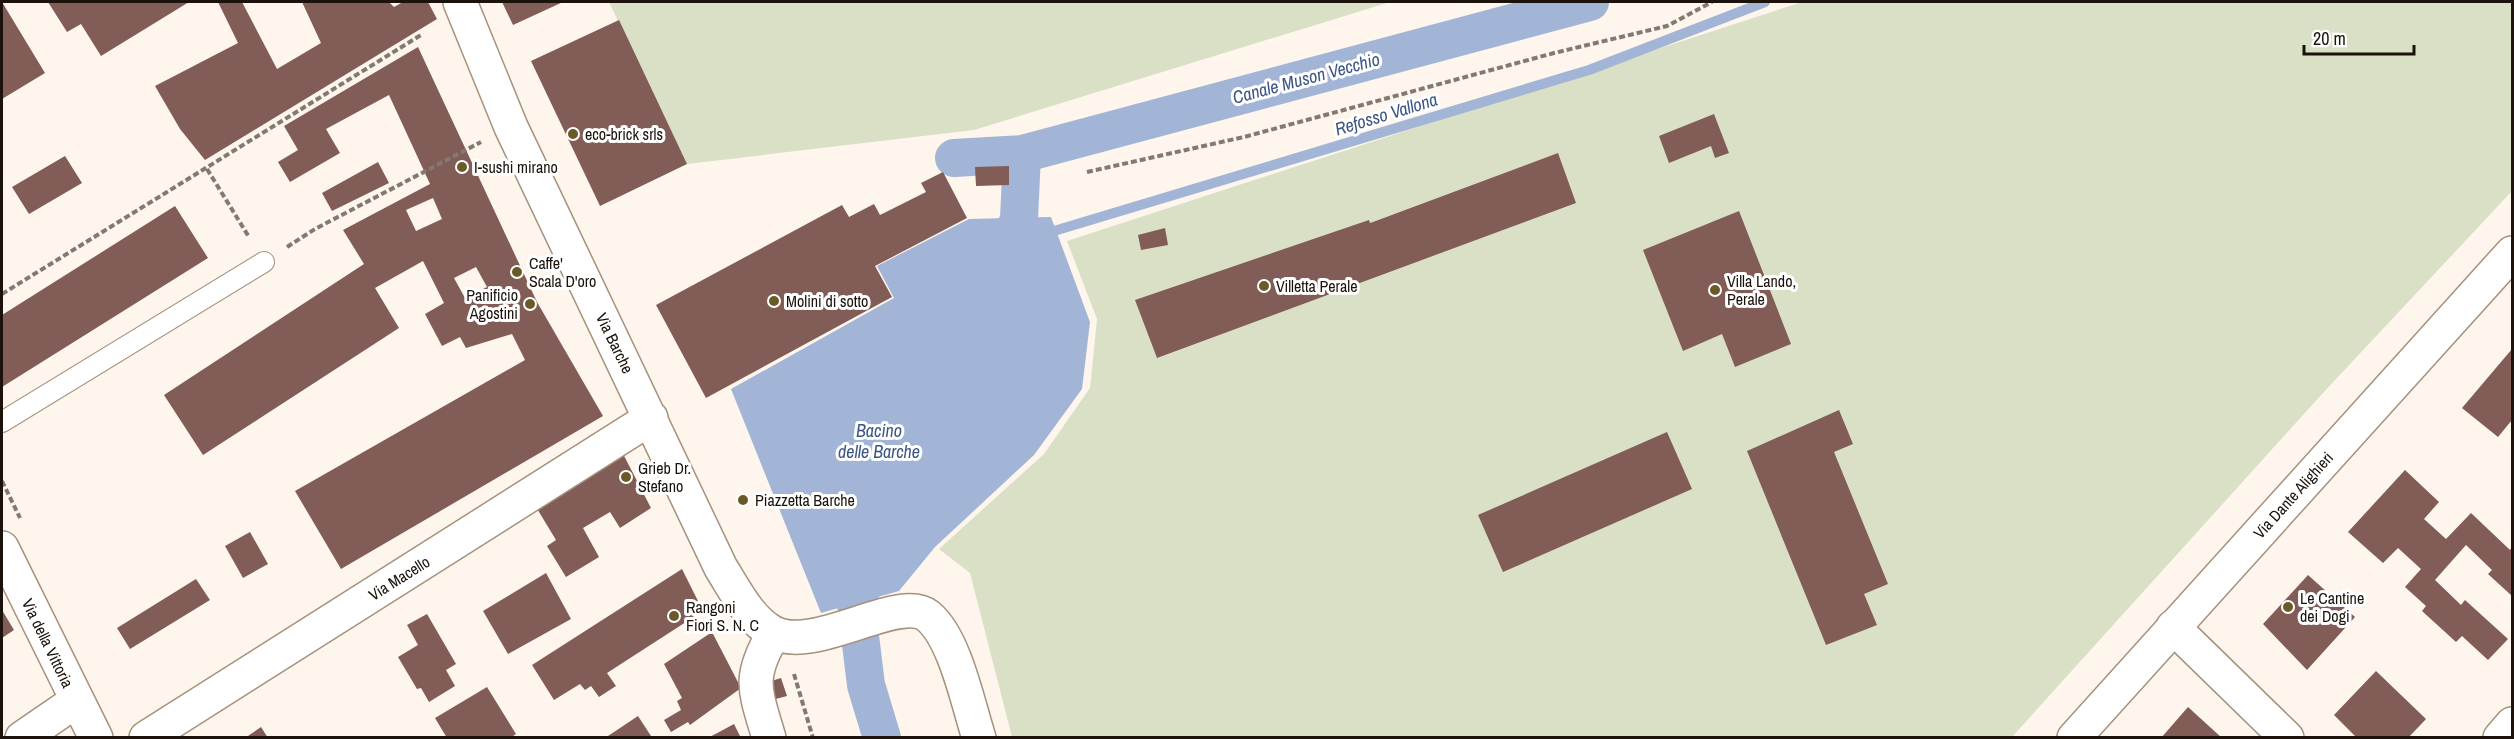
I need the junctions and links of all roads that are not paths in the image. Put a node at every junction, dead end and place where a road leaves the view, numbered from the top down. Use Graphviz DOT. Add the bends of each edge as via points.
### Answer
graph roads {
  1 [pos="460,2"];
  2 [pos="2512,253"];
  3 [pos="264,262"];
  4 [pos="651,418"];
  5 [pos="2,422"];
  6 [pos="2,548"];
  7 [pos="2174,627"];
  8 [pos="774,633"];
  9 [pos="76,701"];
  10 [pos="2512,724"];
  11 [pos="22,738"];
  12 [pos="96,738"];
  13 [pos="146,738"];
  14 [pos="769,738"];
  15 [pos="979,738"];
  16 [pos="2074,738"];
  17 [pos="2288,738"];
  18 [pos="2500,738"];
  1 -- 4 [label="street, Via Barche" via="511,127"];
  2 -- 7 [label="street, Via Dante Alighieri"];
  3 -- 5 [label="lane"];
  4 -- 8 [label="street, Via Barche" via="721,568 751,613"];
  4 -- 13 [label="street, Via Macello"];
  6 -- 9 [label="street, Via della Vittoria"];
  7 -- 16 [label="street, Via Dante Alighieri"];
  7 -- 17 [label="street"];
  8 -- 14 [label="street" via="754,679"];
  8 -- 15 [label="street" via="815,635 907,610 927,615 947,640"];
  9 -- 11 [label="street"];
  9 -- 12 [label="street, Via della Vittoria"];
  10 -- 18 [label="street"];
}
